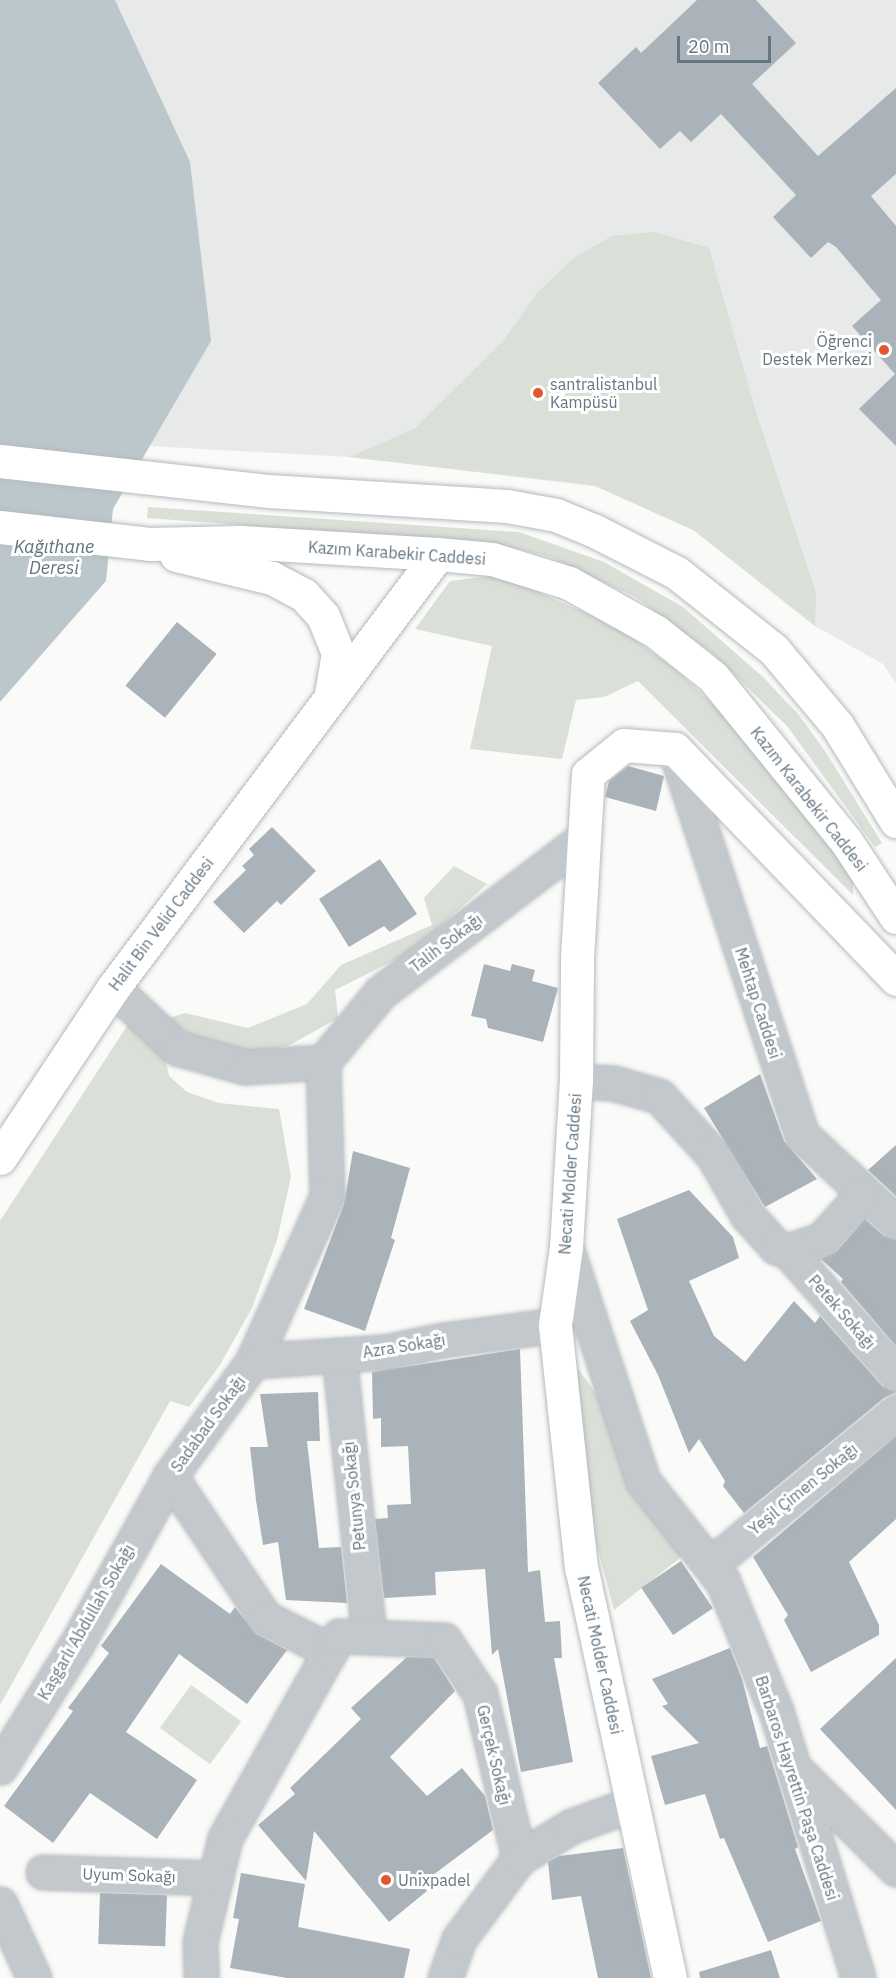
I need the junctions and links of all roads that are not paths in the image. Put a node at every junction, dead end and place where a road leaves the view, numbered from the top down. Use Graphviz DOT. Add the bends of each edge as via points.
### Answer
graph roads {
  1 [pos="0,461"];
  2 [pos="0,527"];
  3 [pos="149,544"];
  4 [pos="438,554"];
  5 [pos="330,696"];
  6 [pos="675,749"];
  7 [pos="896,821"];
  8 [pos="584,838"];
  9 [pos="896,917"];
  10 [pos="896,979"];
  11 [pos="113,988"];
  12 [pos="323,1062"];
  13 [pos="576,1081"];
  14 [pos="0,1158"];
  15 [pos="863,1194"];
  16 [pos="896,1222"];
  17 [pos="566,1247"];
  18 [pos="788,1251"];
  19 [pos="555,1325"];
  20 [pos="339,1355"];
  21 [pos="253,1361"];
  22 [pos="896,1374"];
  23 [pos="896,1412"];
  24 [pos="170,1476"];
  25 [pos="710,1565"];
  26 [pos="369,1637"];
  27 [pos="330,1651"];
  28 [pos="793,1766"];
  29 [pos="0,1767"];
  30 [pos="632,1804"];
  31 [pos="519,1858"];
  32 [pos="896,1869"];
  33 [pos="43,1872"];
  34 [pos="216,1878"];
  35 [pos="0,1904"];
  36 [pos="34,1978"];
  37 [pos="201,1978"];
  38 [pos="444,1978"];
  39 [pos="670,1978"];
  40 [pos="858,1978"];
  1 -- 7 [label="main road" via="179,482 507,506 556,515 637,550 714,600 781,658 837,724"];
  2 -- 3 [label="main road, Kazım Karabekir Caddesi"];
  3 -- 4 [label="main road, Kazım Karabekir Caddesi" via="241,542"];
  3 -- 5 [label="main road, Halit Bin Velid Caddesi" via="185,558 272,578 304,595 323,616 338,653"];
  4 -- 5 [label="main road, Halit Bin Velid Caddesi"];
  4 -- 9 [label="main road, Kazım Karabekir Caddesi" via="492,559 537,571 623,610 681,650 713,677 832,823"];
  5 -- 11 [label="main road, Halit Bin Velid Caddesi"];
  6 -- 8 [label="main road, Necati Molder Caddesi" via="624,746 588,774"];
  6 -- 10 [label="main road"];
  6 -- 15 [label="street, Mehtap Caddesi" via="802,1135"];
  8 -- 12 [label="street, Talih Sokağı" via="380,993"];
  8 -- 13 [label="main road, Necati Molder Caddesi" via="577,958"];
  11 -- 12 [label="street" via="177,1048 244,1067"];
  11 -- 14 [label="main road, Halit Bin Velid Caddesi"];
  12 -- 21 [label="street, Sadabad Sokağı" via="327,1196"];
  13 -- 17 [label="main road, Necati Molder Caddesi"];
  13 -- 18 [label="street, Petek Sokağı" via="613,1083 659,1096 713,1155 748,1216 776,1246"];
  15 -- 16 [label="street, Mehtap Caddesi"];
  15 -- 18 [label="street" via="822,1239"];
  17 -- 19 [label="main road, Necati Molder Caddesi"];
  17 -- 25 [label="street, Barbaros Hayrettin Paşa Caddesi" via="643,1481"];
  18 -- 22 [label="street, Petek Sokağı"];
  19 -- 20 [label="street, Azra Sokağı" via="385,1352"];
  19 -- 30 [label="main road, Necati Molder Caddesi" via="581,1568"];
  20 -- 21 [label="street, Azra Sokağı"];
  20 -- 26 [label="street, Petunya Sokağı"];
  21 -- 24 [label="street, Sadabad Sokağı"];
  23 -- 25 [label="street, Yeşil Çimen Sokağı"];
  24 -- 27 [label="street, Sadabad Sokağı" via="265,1617"];
  24 -- 29 [label="street, Kaşgarlı Abdullah Sokağı" via="76,1645"];
  25 -- 28 [label="street, Barbaros Hayrettin Paşa Caddesi" via="731,1603 776,1711"];
  26 -- 27 [label="street, Gerçek Sokağı" via="339,1636"];
  26 -- 31 [label="street, Gerçek Sokağı" via="444,1640 480,1694"];
  27 -- 34 [label="street" via="225,1838"];
  28 -- 32 [label="street"];
  28 -- 40 [label="street, Barbaros Hayrettin Paşa Caddesi"];
  30 -- 31 [label="street" via="572,1826"];
  30 -- 39 [label="main road, Necati Molder Caddesi"];
  31 -- 38 [label="street" via="459,1939"];
  33 -- 34 [label="street, Uyum Sokağı"];
  34 -- 37 [label="street" via="200,1941"];
  35 -- 36 [label="street"];
}
